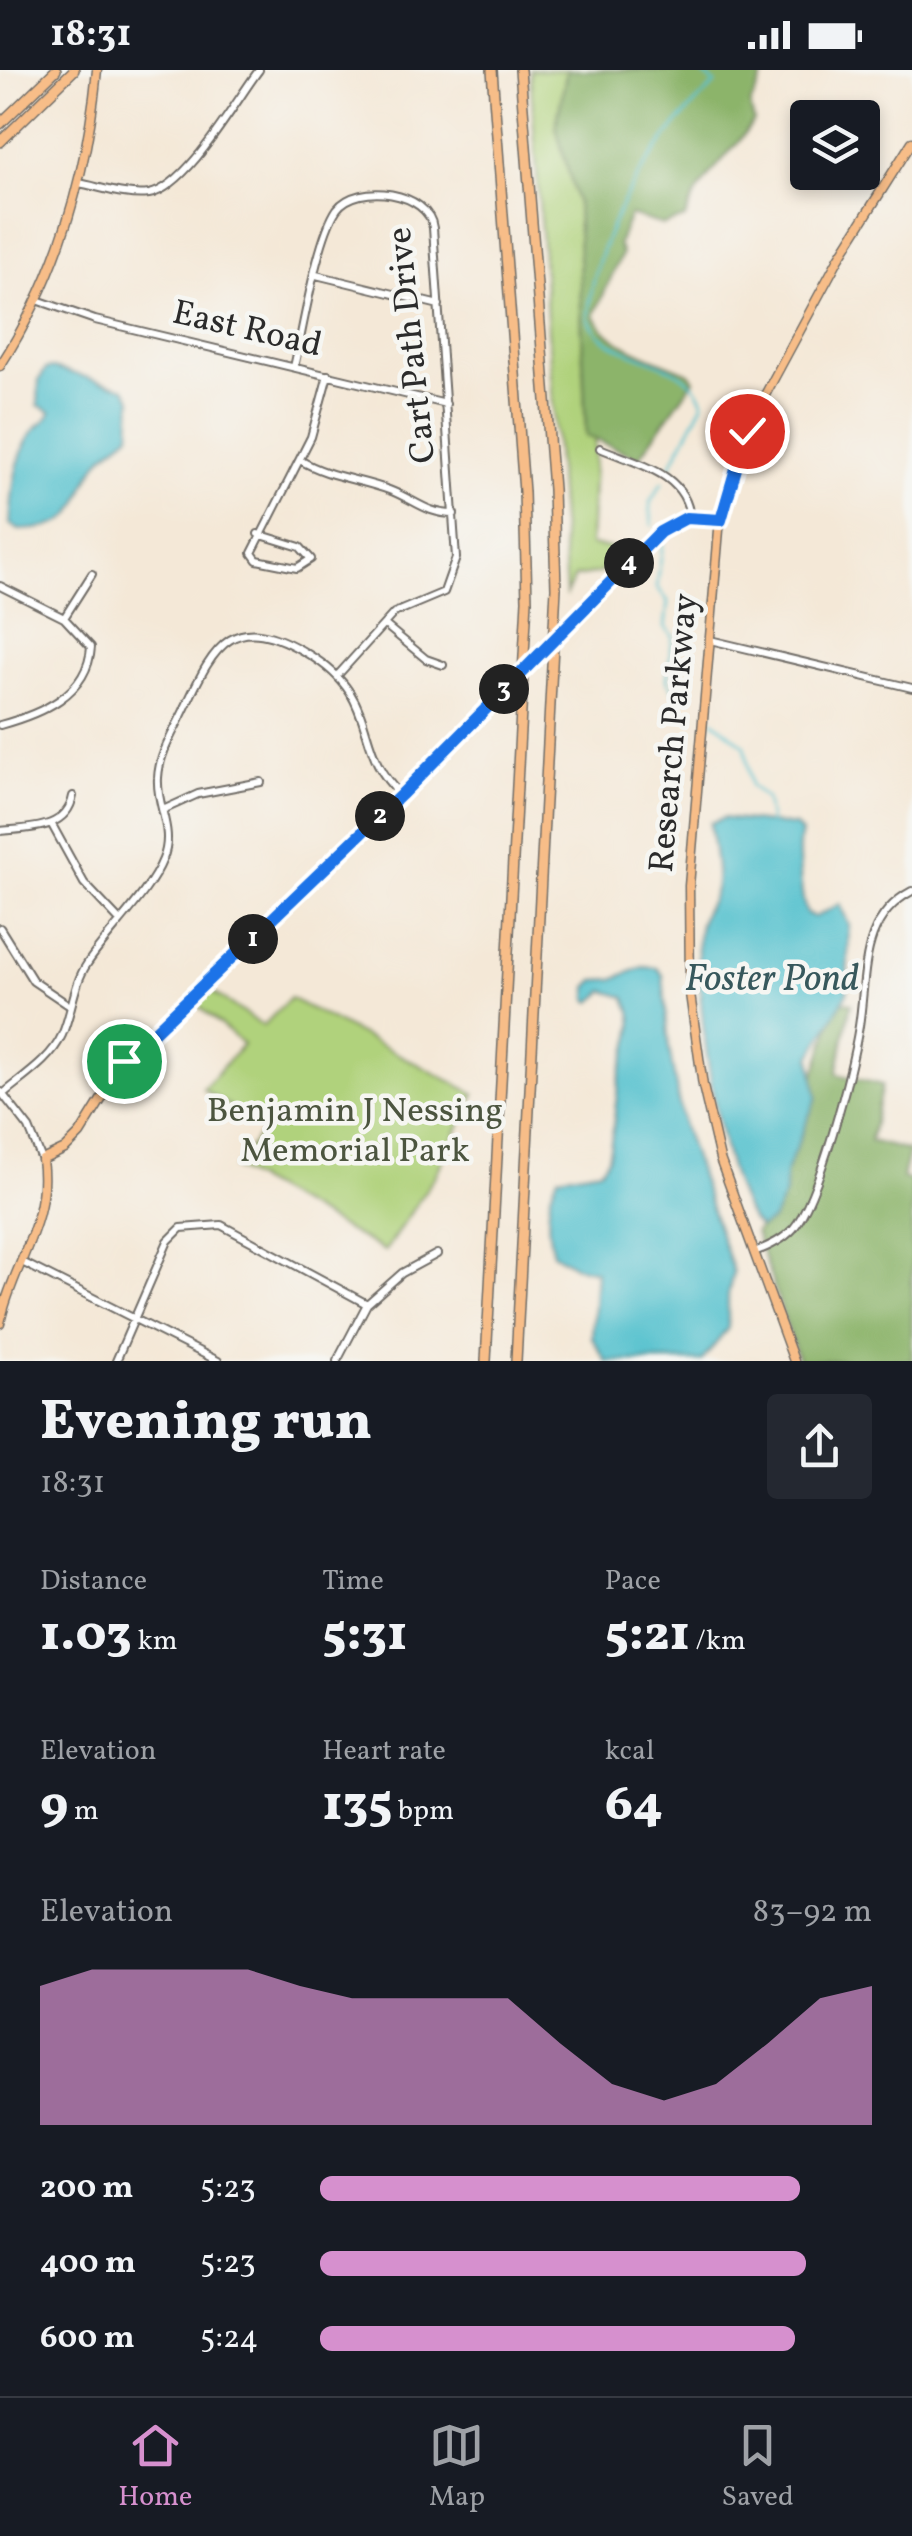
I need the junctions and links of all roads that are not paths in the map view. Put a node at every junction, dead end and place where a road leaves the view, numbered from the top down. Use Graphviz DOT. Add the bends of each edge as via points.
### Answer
graph roads {
  1 [pos="56,70"];
  2 [pos="74,70"];
  3 [pos="97,70"];
  4 [pos="259,70"];
  5 [pos="492,70"];
  6 [pos="520,70"];
  7 [pos="0,124"];
  8 [pos="0,142"];
  9 [pos="912,142"];
  10 [pos="79,183"];
  11 [pos="316,276"];
  12 [pos="37,300"];
  13 [pos="439,304"];
  14 [pos="0,366"];
  15 [pos="294,367"];
  16 [pos="328,375"];
  17 [pos="446,404"];
  18 [pos="600,448"];
  19 [pos="300,460"];
  20 [pos="454,514"];
  21 [pos="690,518"];
  22 [pos="721,520"];
  23 [pos="258,534"];
  24 [pos="92,574"];
  25 [pos="0,586"];
  26 [pos="64,618"];
  27 [pos="385,624"];
  28 [pos="710,640"];
  29 [pos="442,665"];
  30 [pos="337,676"];
  31 [pos="912,688"];
  32 [pos="0,725"];
  33 [pos="262,782"];
  34 [pos="401,795"];
  35 [pos="74,796"];
  36 [pos="165,809"];
  37 [pos="50,824"];
  38 [pos="0,830"];
  39 [pos="912,891"];
  40 [pos="119,920"];
  41 [pos="0,928"];
  42 [pos="70,1006"];
  43 [pos="1,1092"];
  44 [pos="42,1160"];
  45 [pos="752,1252"];
  46 [pos="438,1254"];
  47 [pos="22,1262"];
  48 [pos="367,1304"];
  49 [pos="132,1315"];
  50 [pos="0,1323"];
  51 [pos="116,1361"];
  52 [pos="218,1361"];
  53 [pos="337,1361"];
  54 [pos="486,1361"];
  55 [pos="516,1361"];
  56 [pos="794,1361"];
  1 -- 7 [label="highway"];
  2 -- 8 [label="highway"];
  3 -- 10 [label="main road"];
  4 -- 10 [label="street" via="222,126 164,188 136,194"];
  5 -- 54 [label="highway" via="527,600"];
  6 -- 55 [label="highway" via="556,602"];
  9 -- 22 [label="main road, Research Parkway" via="773,377 747,431"];
  10 -- 12 [label="main road"];
  11 -- 13 [label="street"];
  11 -- 13 [label="street, Cart Path Drive" via="336,210 372,192 408,200 432,218"];
  11 -- 15 [label="street, Cart Path Drive"];
  12 -- 14 [label="main road"];
  12 -- 15 [label="street, East Road"];
  13 -- 17 [label="street, Cart Path Drive"];
  15 -- 16 [label="street, East Road"];
  16 -- 17 [label="street, East Road"];
  16 -- 19 [label="street"];
  17 -- 20 [label="street, Cart Path Drive"];
  18 -- 21 [label="street" via="676,482"];
  19 -- 20 [label="street" via="395,492 432,512"];
  19 -- 23 [label="street"];
  20 -- 27 [label="street, Cart Path Drive" via="456,558 444,592 404,607"];
  21 -- 22 [label="main road"];
  21 -- 34 [label="main road, bridge" via="660,532"];
  22 -- 28 [label="main road, Research Parkway"];
  23 -- 23 [label="street" via="252,554 257,560 296,568 311,560 300,547"];
  24 -- 26 [label="street"];
  25 -- 26 [label="street"];
  26 -- 32 [label="street" via="91,647 80,682 56,703"];
  27 -- 29 [label="street"];
  27 -- 30 [label="street, Cart Path Drive"];
  28 -- 31 [label="street"];
  28 -- 45 [label="main road, Research Parkway" via="690,872 690,994 708,1110"];
  30 -- 34 [label="street" via="357,698 375,764"];
  30 -- 36 [label="street" via="309,654 260,635 243,634 216,648 161,758 157,780"];
  33 -- 36 [label="street" via="198,794"];
  34 -- 44 [label="main road" via="124,1061 80,1134"];
  35 -- 37 [label="street" via="66,816"];
  36 -- 40 [label="street" via="162,862"];
  37 -- 38 [label="street"];
  37 -- 40 [label="street" via="84,883"];
  39 -- 45 [label="street" via="887,910 871,936 857,1039 805,1210 784,1237"];
  40 -- 42 [label="street" via="84,968"];
  41 -- 42 [label="street" via="33,982"];
  42 -- 43 [label="street" via="51,1053"];
  43 -- 44 [label="street" via="29,1128"];
  44 -- 47 [label="main road" via="40,1220"];
  45 -- 56 [label="main road, Research Parkway"];
  46 -- 48 [label="street"];
  47 -- 49 [label="street"];
  47 -- 50 [label="main road"];
  48 -- 49 [label="street" via="221,1225 199,1224 181,1228 168,1241"];
  48 -- 53 [label="street"];
  49 -- 51 [label="street"];
  49 -- 52 [label="street"];
}
